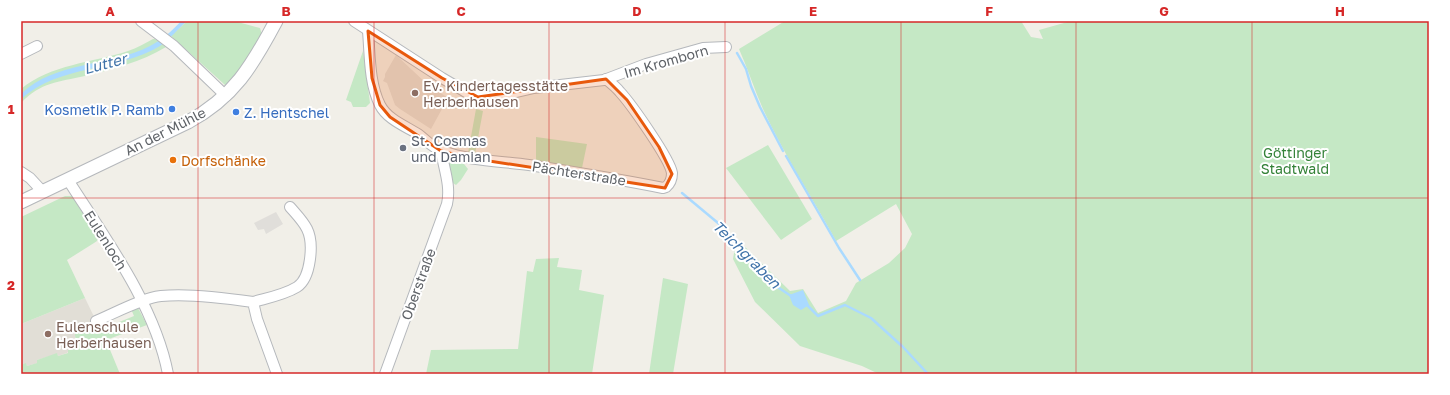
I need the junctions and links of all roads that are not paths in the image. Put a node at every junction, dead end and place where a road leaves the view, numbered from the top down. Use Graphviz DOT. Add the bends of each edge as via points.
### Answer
graph roads {
  1 [pos="141,21"];
  2 [pos="276,21"];
  3 [pos="354,21"];
  4 [pos="368,31"];
  5 [pos="37,46"];
  6 [pos="726,47"];
  7 [pos="21,54"];
  8 [pos="606,79"];
  9 [pos="226,96"];
  10 [pos="441,151"];
  11 [pos="21,172"];
  12 [pos="68,180"];
  13 [pos="43,192"];
  14 [pos="21,202"];
  15 [pos="290,207"];
  16 [pos="143,301"];
  17 [pos="253,302"];
  18 [pos="96,321"];
  19 [pos="168,374"];
  20 [pos="277,374"];
  21 [pos="385,374"];
  1 -- 9 [label="street" via="174,46"];
  2 -- 9 [label="street, An der Mühle" via="248,70"];
  3 -- 4 [label="street, Im Kromborn"];
  4 -- 8 [label="street, Im Kromborn" via="470,95 478,97"];
  4 -- 10 [label="street, Pächterstraße" via="374,88 380,105 390,117"];
  5 -- 7 [label="street"];
  6 -- 8 [label="street, Im Kromborn" via="703,48 646,64"];
  8 -- 10 [label="street, Pächterstraße" via="631,106 659,147 671,168 669,185 663,188 588,174 476,159"];
  9 -- 12 [label="street, An der Mühle" via="199,116"];
  10 -- 21 [label="street, Oberstraße" via="449,186 447,204"];
  11 -- 13 [label="street"];
  12 -- 13 [label="street, An der Mühle"];
  12 -- 16 [label="street, Eulenloch"];
  13 -- 14 [label="street, An der Mühle"];
  15 -- 17 [label="street" via="310,236 307,273 297,287"];
  16 -- 17 [label="street" via="161,296 174,296"];
  16 -- 18 [label="street"];
  16 -- 19 [label="street, Eulenloch" via="163,351"];
  17 -- 20 [label="street"];
}
